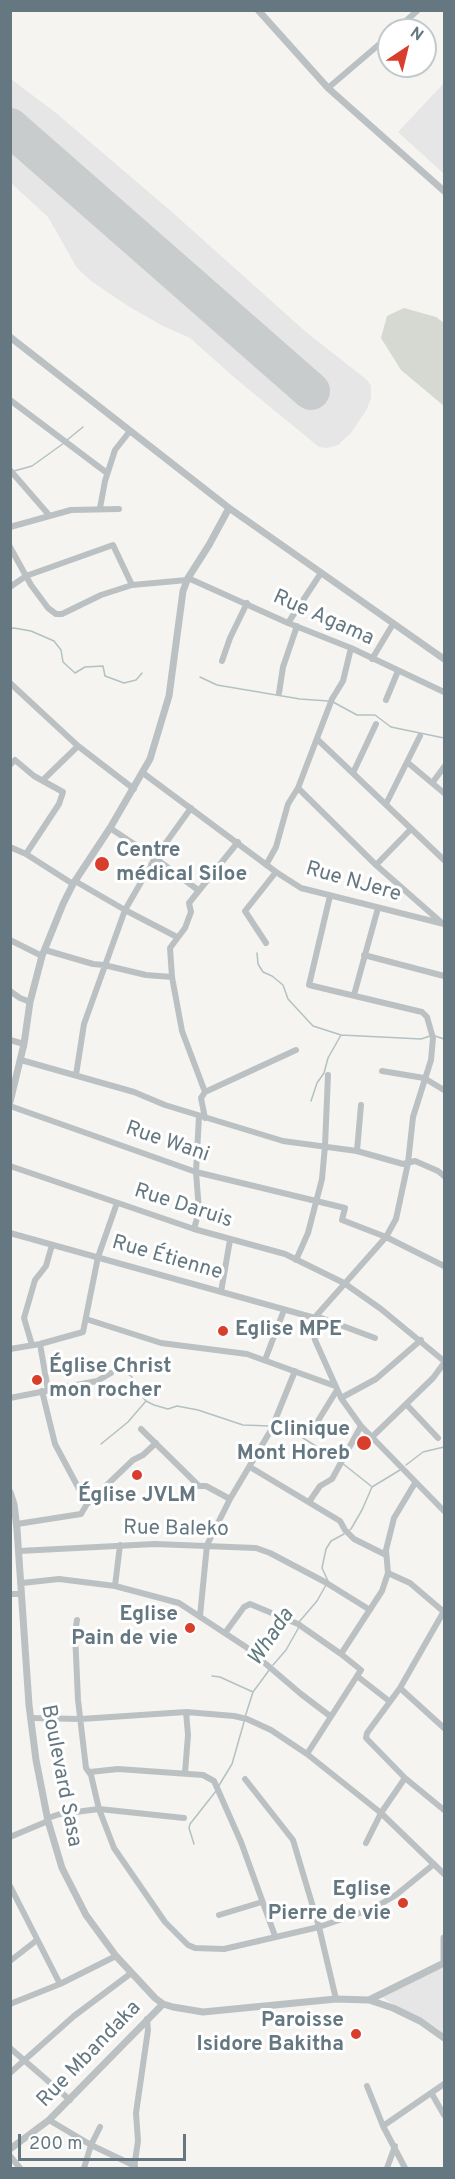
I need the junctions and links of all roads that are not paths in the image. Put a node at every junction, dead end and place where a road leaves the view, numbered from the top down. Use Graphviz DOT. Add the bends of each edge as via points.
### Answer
graph roads {
  1 [pos="258,10"];
  2 [pos="377,46"];
  3 [pos="328,88"];
  4 [pos="444,191"];
  5 [pos="10,337"];
  6 [pos="10,400"];
  7 [pos="130,431"];
  8 [pos="10,470"];
  9 [pos="107,474"];
  10 [pos="100,508"];
  11 [pos="229,508"];
  12 [pos="119,509"];
  13 [pos="49,515"];
  14 [pos="10,528"];
  15 [pos="10,547"];
  16 [pos="321,573"];
  17 [pos="26,576"];
  18 [pos="187,579"];
  19 [pos="132,585"];
  20 [pos="10,587"];
  21 [pos="247,603"];
  22 [pos="288,623"];
  23 [pos="393,624"];
  24 [pos="297,626"];
  25 [pos="351,648"];
  26 [pos="372,659"];
  27 [pos="444,659"];
  28 [pos="222,661"];
  29 [pos="398,671"];
  30 [pos="11,684"];
  31 [pos="444,692"];
  32 [pos="279,693"];
  33 [pos="386,700"];
  34 [pos="376,724"];
  35 [pos="420,736"];
  36 [pos="317,739"];
  37 [pos="78,746"];
  38 [pos="407,762"];
  39 [pos="10,765"];
  40 [pos="444,767"];
  41 [pos="143,773"];
  42 [pos="353,773"];
  43 [pos="43,780"];
  44 [pos="433,782"];
  45 [pos="298,788"];
  46 [pos="134,789"];
  47 [pos="444,793"];
  48 [pos="386,804"];
  49 [pos="191,808"];
  50 [pos="110,828"];
  51 [pos="411,829"];
  52 [pos="238,842"];
  53 [pos="10,847"];
  54 [pos="26,854"];
  55 [pos="155,858"];
  56 [pos="444,860"];
  57 [pos="266,865"];
  58 [pos="376,865"];
  59 [pos="276,872"];
  60 [pos="74,882"];
  61 [pos="198,890"];
  62 [pos="330,896"];
  63 [pos="378,908"];
  64 [pos="125,910"];
  65 [pos="444,923"];
  66 [pos="177,937"];
  67 [pos="10,940"];
  68 [pos="266,943"];
  69 [pos="43,953"];
  70 [pos="364,955"];
  71 [pos="104,964"];
  72 [pos="444,976"];
  73 [pos="172,977"];
  74 [pos="10,992"];
  75 [pos="354,995"];
  76 [pos="30,1002"];
  77 [pos="10,1040"];
  78 [pos="24,1044"];
  79 [pos="296,1050"];
  80 [pos="21,1060"];
  81 [pos="382,1071"];
  82 [pos="76,1075"];
  83 [pos="328,1075"];
  84 [pos="424,1078"];
  85 [pos="444,1090"];
  86 [pos="205,1092"];
  87 [pos="11,1101"];
  88 [pos="361,1105"];
  89 [pos="202,1117"];
  90 [pos="325,1146"];
  91 [pos="357,1151"];
  92 [pos="408,1163"];
  93 [pos="444,1165"];
  94 [pos="10,1166"];
  95 [pos="438,1171"];
  96 [pos="196,1172"];
  97 [pos="444,1176"];
  98 [pos="316,1201"];
  99 [pos="117,1203"];
  100 [pos="194,1229"];
  101 [pos="10,1233"];
  102 [pos="386,1238"];
  103 [pos="230,1239"];
  104 [pos="52,1245"];
  105 [pos="98,1257"];
  106 [pos="296,1260"];
  107 [pos="444,1266"];
  108 [pos="344,1283"];
  109 [pos="221,1292"];
  110 [pos="284,1310"];
  111 [pos="316,1317"];
  112 [pos="87,1319"];
  113 [pos="375,1338"];
  114 [pos="421,1340"];
  115 [pos="40,1344"];
  116 [pos="32,1345"];
  117 [pos="10,1349"];
  118 [pos="443,1359"];
  119 [pos="265,1360"];
  120 [pos="295,1371"];
  121 [pos="111,1373"];
  122 [pos="336,1388"];
  123 [pos="45,1391"];
  124 [pos="10,1398"];
  125 [pos="341,1398"];
  126 [pos="406,1404"];
  127 [pos="316,1424"];
  128 [pos="361,1426"];
  129 [pos="141,1429"];
  130 [pos="372,1437"];
  131 [pos="438,1438"];
  132 [pos="156,1443"];
  133 [pos="250,1467"];
  134 [pos="415,1483"];
  135 [pos="10,1492"];
  136 [pos="230,1499"];
  137 [pos="309,1502"];
  138 [pos="87,1504"];
  139 [pos="444,1510"];
  140 [pos="15,1528"];
  141 [pos="120,1545"];
  142 [pos="207,1545"];
  143 [pos="19,1551"];
  144 [pos="386,1555"];
  145 [pos="388,1573"];
  146 [pos="22,1582"];
  147 [pos="115,1586"];
  148 [pos="10,1594"];
  149 [pos="21,1594"];
  150 [pos="370,1610"];
  151 [pos="444,1612"];
  152 [pos="200,1616"];
  153 [pos="77,1620"];
  154 [pos="225,1633"];
  155 [pos="341,1654"];
  156 [pos="357,1676"];
  157 [pos="400,1688"];
  158 [pos="389,1701"];
  159 [pos="186,1712"];
  160 [pos="330,1716"];
  161 [pos="31,1718"];
  162 [pos="444,1718"];
  163 [pos="81,1719"];
  164 [pos="442,1726"];
  165 [pos="307,1754"];
  166 [pos="90,1772"];
  167 [pos="185,1773"];
  168 [pos="405,1778"];
  169 [pos="245,1779"];
  170 [pos="444,1808"];
  171 [pos="99,1809"];
  172 [pos="381,1813"];
  173 [pos="184,1818"];
  174 [pos="48,1819"];
  175 [pos="10,1837"];
  176 [pos="366,1843"];
  177 [pos="434,1864"];
  178 [pos="444,1874"];
  179 [pos="10,1886"];
  180 [pos="19,1902"];
  181 [pos="262,1902"];
  182 [pos="10,1907"];
  183 [pos="219,1915"];
  184 [pos="319,1927"];
  185 [pos="275,1936"];
  186 [pos="444,1939"];
  187 [pos="37,1940"];
  188 [pos="116,1956"];
  189 [pos="10,1961"];
  190 [pos="444,1962"];
  191 [pos="130,1974"];
  192 [pos="60,1984"];
  193 [pos="336,1999"];
  194 [pos="369,2000"];
  195 [pos="10,2004"];
  196 [pos="163,2004"];
  197 [pos="147,2019"];
  198 [pos="444,2038"];
  199 [pos="10,2048"];
  200 [pos="24,2059"];
  201 [pos="10,2073"];
  202 [pos="444,2084"];
  203 [pos="367,2086"];
  204 [pos="432,2094"];
  205 [pos="70,2100"];
  206 [pos="444,2115"];
  207 [pos="49,2120"];
  208 [pos="383,2126"];
  209 [pos="100,2127"];
  210 [pos="91,2145"];
  211 [pos="395,2146"];
  212 [pos="10,2149"];
  213 [pos="10,2156"];
  214 [pos="135,2167"];
  215 [pos="20,2169"];
  216 [pos="84,2169"];
  217 [pos="387,2169"];
  218 [pos="405,2169"];
  1 -- 3 [label="street"];
  2 -- 3 [label="street"];
  3 -- 4 [label="street"];
  5 -- 7 [label="street"];
  6 -- 9 [label="street"];
  7 -- 9 [label="street" via="115,450"];
  7 -- 11 [label="street"];
  8 -- 13 [label="street"];
  9 -- 10 [label="street"];
  10 -- 12 [label="street"];
  10 -- 13 [label="street"];
  11 -- 16 [label="street"];
  11 -- 18 [label="street"];
  13 -- 14 [label="street"];
  15 -- 17 [label="street"];
  16 -- 22 [label="street"];
  16 -- 23 [label="street"];
  17 -- 19 [label="street" via="56,614"];
  17 -- 19 [label="street" via="113,545"];
  17 -- 20 [label="street"];
  18 -- 19 [label="street"];
  18 -- 21 [label="street, Rue Agama"];
  18 -- 41 [label="street" via="165,716"];
  21 -- 22 [label="street, Rue Agama"];
  21 -- 28 [label="street"];
  22 -- 24 [label="street, Rue Agama"];
  23 -- 26 [label="street"];
  23 -- 27 [label="street"];
  24 -- 25 [label="street, Rue Agama"];
  24 -- 32 [label="street"];
  25 -- 26 [label="street, Rue Agama"];
  25 -- 36 [label="street" via="343,680"];
  26 -- 29 [label="street, Rue Agama"];
  29 -- 31 [label="street, Rue Agama"];
  29 -- 33 [label="street"];
  30 -- 37 [label="street"];
  34 -- 42 [label="street"];
  35 -- 38 [label="street"];
  36 -- 42 [label="street"];
  36 -- 45 [label="street"];
  37 -- 43 [label="street"];
  37 -- 46 [label="street"];
  38 -- 44 [label="street"];
  38 -- 48 [label="street"];
  39 -- 43 [label="street" via="15,760"];
  40 -- 44 [label="street"];
  41 -- 46 [label="street"];
  41 -- 49 [label="street, Rue NJere"];
  42 -- 48 [label="street"];
  43 -- 54 [label="street" via="63,792"];
  44 -- 47 [label="street"];
  45 -- 57 [label="street" via="288,804 276,847"];
  45 -- 58 [label="street"];
  46 -- 50 [label="street"];
  48 -- 51 [label="street"];
  49 -- 52 [label="street, Rue NJere"];
  49 -- 55 [label="street"];
  50 -- 55 [label="street"];
  50 -- 60 [label="street"];
  51 -- 56 [label="street"];
  51 -- 58 [label="street"];
  52 -- 57 [label="street, Rue NJere"];
  52 -- 61 [label="street"];
  53 -- 54 [label="street"];
  54 -- 60 [label="street"];
  55 -- 61 [label="street"];
  55 -- 64 [label="street"];
  57 -- 59 [label="street, Rue NJere"];
  58 -- 65 [label="street"];
  59 -- 62 [label="street, Rue NJere" via="301,888"];
  59 -- 68 [label="street" via="245,911"];
  60 -- 64 [label="street"];
  60 -- 69 [label="street"];
  61 -- 66 [label="street" via="189,903 191,912 185,928"];
  62 -- 63 [label="street, Rue NJere"];
  62 -- 75 [label="street" via="309,985"];
  63 -- 65 [label="street, Rue NJere"];
  63 -- 70 [label="street"];
  64 -- 66 [label="street"];
  64 -- 71 [label="street"];
  66 -- 73 [label="street" via="170,948"];
  67 -- 69 [label="street"];
  69 -- 71 [label="street"];
  69 -- 76 [label="street"];
  70 -- 72 [label="street"];
  70 -- 75 [label="street"];
  71 -- 73 [label="street"];
  71 -- 82 [label="street" via="84,1024"];
  73 -- 86 [label="street" via="182,1031"];
  74 -- 76 [label="street"];
  75 -- 84 [label="street" via="422,1012 427,1017 433,1036 431,1060"];
  76 -- 78 [label="street"];
  77 -- 78 [label="street"];
  78 -- 80 [label="street"];
  79 -- 86 [label="street"];
  80 -- 82 [label="street"];
  80 -- 87 [label="street"];
  81 -- 84 [label="street"];
  82 -- 89 [label="street"];
  83 -- 90 [label="street"];
  84 -- 85 [label="street"];
  84 -- 92 [label="street" via="412,1117"];
  86 -- 89 [label="street" via="201,1098"];
  87 -- 96 [label="street, Rue Wani"];
  88 -- 91 [label="street"];
  89 -- 90 [label="street" via="283,1141"];
  89 -- 96 [label="street"];
  90 -- 91 [label="street"];
  90 -- 98 [label="street"];
  91 -- 92 [label="street"];
  92 -- 95 [label="street" via="415,1161"];
  92 -- 102 [label="street" via="396,1218"];
  93 -- 95 [label="street"];
  94 -- 99 [label="street, Rue Daruis"];
  95 -- 97 [label="street"];
  96 -- 98 [label="street, Rue Wani"];
  96 -- 100 [label="street" via="199,1211"];
  98 -- 102 [label="street, Rue Wani" via="345,1208 342,1220"];
  98 -- 106 [label="street"];
  99 -- 100 [label="street, Rue Daruis"];
  99 -- 105 [label="street"];
  100 -- 103 [label="street, Rue Daruis"];
  101 -- 104 [label="street, Rue Étienne"];
  102 -- 107 [label="street"];
  102 -- 108 [label="street"];
  103 -- 106 [label="street, Rue Daruis"];
  103 -- 109 [label="street"];
  104 -- 105 [label="street, Rue Étienne"];
  104 -- 116 [label="street" via="46,1266 35,1280 24,1318"];
  105 -- 109 [label="street, Rue Étienne"];
  105 -- 112 [label="street"];
  106 -- 108 [label="street, Rue Daruis"];
  108 -- 111 [label="street"];
  108 -- 114 [label="street, Rue Daruis"];
  109 -- 110 [label="street, Rue Étienne"];
  110 -- 111 [label="street, Rue Étienne"];
  110 -- 119 [label="street"];
  111 -- 113 [label="street, Rue Étienne"];
  111 -- 122 [label="street" via="312,1324 315,1340"];
  112 -- 115 [label="street" via="83,1332"];
  112 -- 119 [label="street" via="161,1343 247,1354"];
  114 -- 118 [label="street, Rue Daruis"];
  114 -- 125 [label="street" via="376,1379"];
  115 -- 116 [label="street"];
  115 -- 123 [label="street"];
  116 -- 117 [label="street"];
  118 -- 126 [label="street" via="433,1378"];
  119 -- 120 [label="street"];
  120 -- 122 [label="street"];
  120 -- 133 [label="street" via="271,1430"];
  121 -- 123 [label="street" via="97,1381"];
  122 -- 125 [label="street"];
  122 -- 127 [label="street"];
  123 -- 124 [label="street"];
  123 -- 138 [label="street" via="55,1444"];
  125 -- 128 [label="street"];
  126 -- 130 [label="street"];
  126 -- 131 [label="street"];
  128 -- 130 [label="street"];
  128 -- 137 [label="street" via="332,1479 320,1486"];
  129 -- 132 [label="street"];
  130 -- 134 [label="street"];
  132 -- 136 [label="street" via="199,1486"];
  132 -- 138 [label="street"];
  133 -- 136 [label="street"];
  133 -- 137 [label="street"];
  134 -- 139 [label="street"];
  134 -- 144 [label="street" via="394,1518"];
  135 -- 140 [label="street, Boulevard Sasa" via="15,1504"];
  136 -- 142 [label="street"];
  137 -- 144 [label="street" via="340,1521 354,1539"];
  138 -- 140 [label="street" via="81,1514"];
  140 -- 143 [label="street, Boulevard Sasa"];
  141 -- 142 [label="street, Rue Baleko"];
  141 -- 143 [label="street, Rue Baleko"];
  141 -- 147 [label="street"];
  142 -- 150 [label="street, Rue Baleko" via="256,1548 270,1553"];
  142 -- 152 [label="street"];
  143 -- 146 [label="street, Boulevard Sasa"];
  144 -- 145 [label="street"];
  145 -- 150 [label="street"];
  145 -- 151 [label="street" via="410,1583"];
  146 -- 147 [label="street" via="59,1578"];
  146 -- 149 [label="street, Boulevard Sasa"];
  147 -- 152 [label="street" via="179,1603"];
  148 -- 149 [label="street"];
  149 -- 161 [label="street, Boulevard Sasa"];
  150 -- 155 [label="street"];
  151 -- 157 [label="street"];
  152 -- 154 [label="street"];
  153 -- 163 [label="street"];
  154 -- 155 [label="street" via="250,1604 299,1624"];
  154 -- 160 [label="street"];
  155 -- 156 [label="street" via="361,1670"];
  156 -- 158 [label="street"];
  156 -- 160 [label="street"];
  157 -- 158 [label="street"];
  157 -- 164 [label="street"];
  158 -- 168 [label="street" via="366,1738"];
  159 -- 163 [label="street"];
  159 -- 165 [label="street" via="245,1719 271,1730"];
  159 -- 167 [label="street"];
  160 -- 165 [label="street"];
  161 -- 163 [label="street"];
  161 -- 174 [label="street, Boulevard Sasa"];
  162 -- 164 [label="street"];
  163 -- 166 [label="street" via="86,1768"];
  165 -- 172 [label="street"];
  166 -- 167 [label="street" via="118,1769"];
  166 -- 171 [label="street"];
  167 -- 181 [label="street" via="202,1774 214,1780"];
  168 -- 170 [label="street"];
  168 -- 172 [label="street"];
  169 -- 184 [label="street" via="293,1840"];
  171 -- 173 [label="street"];
  171 -- 174 [label="street"];
  171 -- 185 [label="street" via="114,1848 165,1922 188,1945 224,1949"];
  172 -- 176 [label="street"];
  172 -- 177 [label="street"];
  174 -- 175 [label="street"];
  174 -- 188 [label="street, Boulevard Sasa" via="62,1868 86,1915"];
  177 -- 178 [label="street"];
  177 -- 184 [label="street" via="374,1908"];
  179 -- 180 [label="street"];
  180 -- 182 [label="street"];
  180 -- 187 [label="street"];
  181 -- 183 [label="street"];
  181 -- 185 [label="street"];
  184 -- 185 [label="street"];
  184 -- 193 [label="street"];
  186 -- 190 [label="street"];
  187 -- 189 [label="street"];
  187 -- 192 [label="street"];
  188 -- 191 [label="street, Boulevard Sasa"];
  188 -- 192 [label="street"];
  190 -- 194 [label="street"];
  191 -- 196 [label="street, Boulevard Sasa"];
  191 -- 200 [label="street"];
  192 -- 195 [label="street"];
  193 -- 194 [label="street"];
  193 -- 196 [label="street" via="203,2012"];
  194 -- 198 [label="street" via="420,2021"];
  196 -- 197 [label="street, Rue Mbandaka"];
  197 -- 205 [label="street, Rue Mbandaka"];
  197 -- 214 [label="street" via="136,2113"];
  199 -- 200 [label="street"];
  200 -- 201 [label="street"];
  200 -- 205 [label="street"];
  202 -- 204 [label="street"];
  203 -- 208 [label="street"];
  204 -- 206 [label="street"];
  204 -- 208 [label="street"];
  205 -- 207 [label="street, Rue Mbandaka"];
  207 -- 210 [label="street"];
  207 -- 212 [label="street, Rue Mbandaka"];
  208 -- 211 [label="street"];
  209 -- 210 [label="street"];
  210 -- 214 [label="street"];
  210 -- 216 [label="street"];
  211 -- 217 [label="street"];
  211 -- 218 [label="street"];
  213 -- 215 [label="street"];
}
